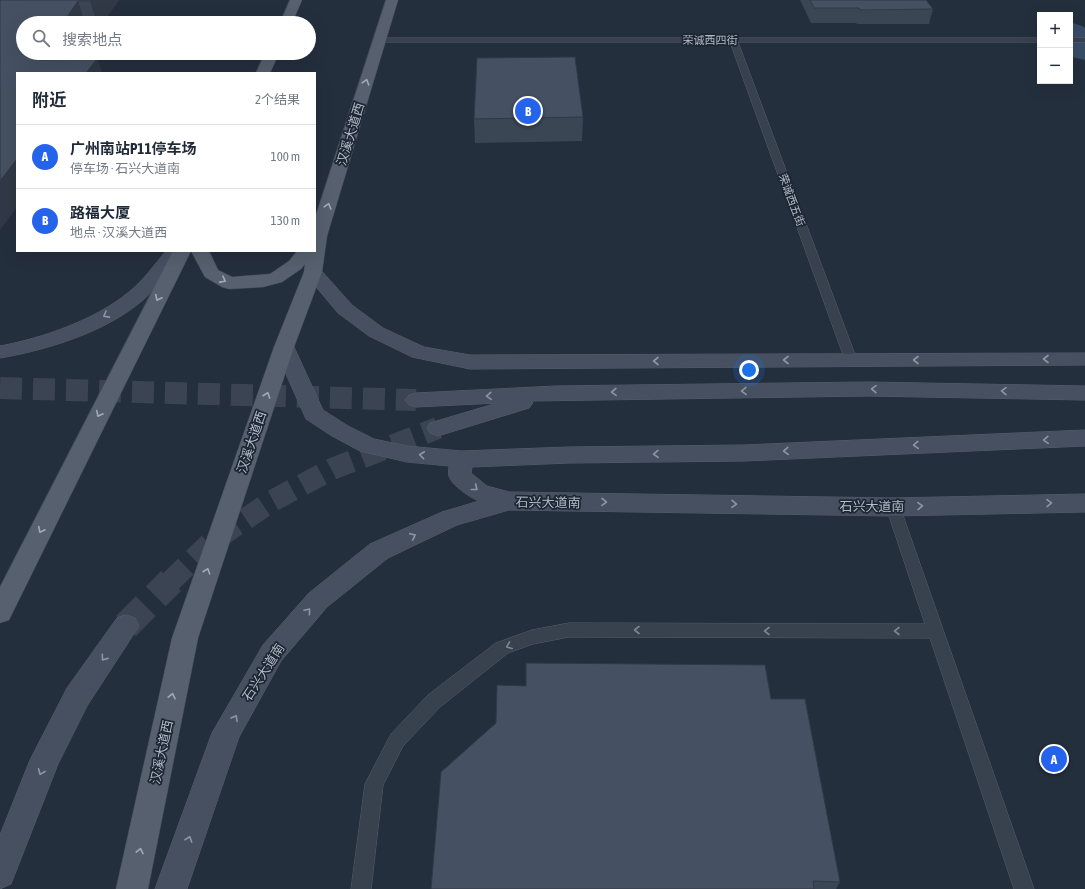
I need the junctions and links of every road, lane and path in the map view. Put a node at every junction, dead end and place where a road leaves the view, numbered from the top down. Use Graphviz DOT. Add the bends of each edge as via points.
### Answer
graph roads {
  1 [pos="296,0"];
  2 [pos="392,0"];
  3 [pos="289,16"];
  4 [pos="379,40"];
  5 [pos="733,40"];
  6 [pos="1037,40"];
  7 [pos="1073,40"];
  8 [pos="1085,40"];
  9 [pos="269,60"];
  10 [pos="263,72"];
  11 [pos="317,238"];
  12 [pos="174,252"];
  13 [pos="181,252"];
  14 [pos="200,252"];
  15 [pos="310,261"];
  16 [pos="284,347"];
  17 [pos="0,352"];
  18 [pos="1085,359"];
  19 [pos="852,360"];
  20 [pos="1085,392"];
  21 [pos="556,393"];
  22 [pos="416,400"];
  23 [pos="438,428"];
  24 [pos="1085,438"];
  25 [pos="461,459"];
  26 [pos="509,501"];
  27 [pos="1085,502"];
  28 [pos="893,507"];
  29 [pos="0,612"];
  30 [pos="126,626"];
  31 [pos="936,631"];
  32 [pos="0,873"];
  33 [pos="132,889"];
  34 [pos="171,889"];
  35 [pos="361,889"];
  36 [pos="1024,889"];
  1 -- 3 [label="main road"];
  2 -- 4 [label="main road, 汉溪大道西"];
  4 -- 5 [label="lane, 荣诚西四街"];
  11 -- 4 [label="main road, 汉溪大道西, one-way"];
  5 -- 6 [label="lane, 荣诚西四街"];
  5 -- 19 [label="lane, 荣诚西五街"];
  7 -- 8 [label="lane"];
  9 -- 10 [label="main road"];
  12 -- 17 [label="main road, one-way" via="135,296 107,315 66,334"];
  13 -- 29 [label="main road, one-way"];
  14 -- 15 [label="main road, one-way" via="211,273 230,283 276,278 295,265"];
  15 -- 16 [label="main road, 汉溪大道西"];
  19 -- 15 [label="main road, one-way" via="470,362 419,352 376,332 345,309"];
  25 -- 16 [label="main road, one-way" via="407,454 368,445 340,431 314,414"];
  33 -- 16 [label="main road, 汉溪大道西, one-way" via="185,638"];
  18 -- 19 [label="main road, one-way"];
  20 -- 21 [label="main road, one-way" via="868,389"];
  21 -- 22 [label="main road, one-way"];
  21 -- 23 [label="main road"];
  24 -- 25 [label="main road, one-way" via="744,453"];
  25 -- 26 [label="main road, one-way" via="460,476 480,492"];
  26 -- 28 [label="main road, 石兴大道南, one-way"];
  34 -- 26 [label="main road, 石兴大道南, one-way" via="226,733 272,653 318,600 379,551 450,518"];
  28 -- 27 [label="main road, 石兴大道南, one-way"];
  28 -- 31 [label="lane"];
  30 -- 32 [label="main road, one-way" via="77,697 45,760"];
  31 -- 35 [label="lane, one-way" via="569,630 532,636 502,648 434,701 397,740 374,784"];
  31 -- 36 [label="lane"];
}
